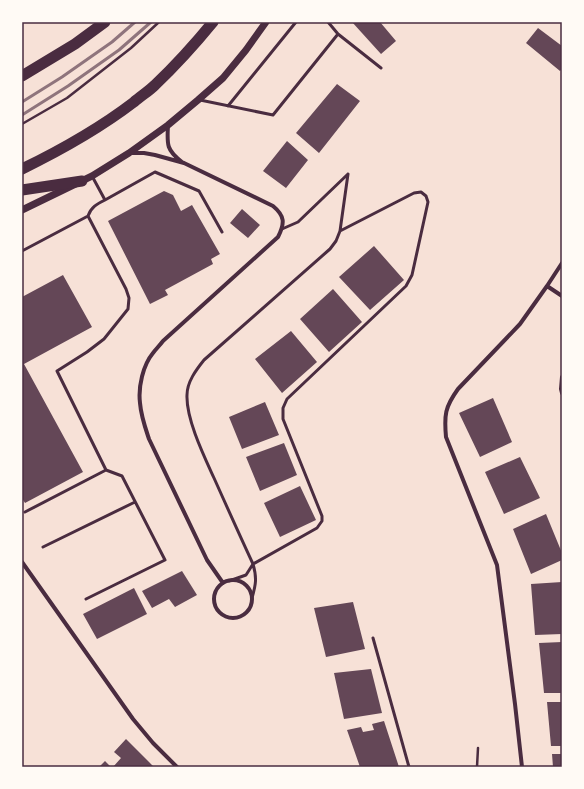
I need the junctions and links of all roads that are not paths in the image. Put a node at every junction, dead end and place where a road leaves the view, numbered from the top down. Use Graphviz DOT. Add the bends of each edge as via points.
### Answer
graph roads {
  1 [pos="105,22"];
  2 [pos="213,22"];
  3 [pos="266,22"];
  4 [pos="296,22"];
  5 [pos="328,22"];
  6 [pos="338,34"];
  7 [pos="381,68"];
  8 [pos="22,76"];
  9 [pos="198,100"];
  10 [pos="228,106"];
  11 [pos="168,126"];
  12 [pos="129,153"];
  13 [pos="184,163"];
  14 [pos="22,169"];
  15 [pos="92,176"];
  16 [pos="82,182"];
  17 [pos="22,190"];
  18 [pos="105,200"];
  19 [pos="22,210"];
  20 [pos="88,216"];
  21 [pos="282,229"];
  22 [pos="340,230"];
  23 [pos="222,232"];
  24 [pos="22,251"];
  25 [pos="562,263"];
  26 [pos="547,286"];
  27 [pos="562,296"];
  28 [pos="562,377"];
  29 [pos="562,393"];
  30 [pos="106,470"];
  31 [pos="135,502"];
  32 [pos="25,512"];
  33 [pos="43,547"];
  34 [pos="22,562"];
  35 [pos="253,564"];
  36 [pos="229,580"];
  37 [pos="223,583"];
  38 [pos="252,598"];
  39 [pos="86,599"];
  40 [pos="373,638"];
  41 [pos="177,767"];
  42 [pos="409,767"];
  43 [pos="522,767"];
  1 -- 8 [label="highway" via="75,44"];
  2 -- 14 [label="highway" via="154,86 90,132"];
  3 -- 9 [label="street" via="223,78"];
  4 -- 10 [label="lane"];
  5 -- 6 [label="lane"];
  6 -- 7 [label="lane"];
  6 -- 10 [label="lane" via="273,115"];
  9 -- 10 [label="lane"];
  9 -- 11 [label="street"];
  11 -- 12 [label="street"];
  11 -- 13 [label="street" via="169,149"];
  12 -- 13 [label="street" via="144,153"];
  12 -- 15 [label="street"];
  13 -- 21 [label="street" via="273,206 280,212"];
  15 -- 16 [label="street"];
  15 -- 18 [label="lane"];
  16 -- 17 [label="highway"];
  16 -- 19 [label="street"];
  18 -- 20 [label="lane" via="94,206"];
  18 -- 23 [label="lane" via="155,172 199,191"];
  20 -- 24 [label="lane"];
  20 -- 30 [label="lane" via="126,289 129,298 128,309 104,338 56,371"];
  21 -- 22 [label="lane" via="298,222 348,174"];
  21 -- 37 [label="street" via="271,244 163,341 144,369 141,385 142,420 149,439 207,560"];
  22 -- 35 [label="lane" via="330,249 204,360 190,381 186,394 195,432"];
  22 -- 35 [label="lane" via="414,193 421,192 426,196 428,202 412,275 406,286 287,400 283,408 283,419 322,521 317,528"];
  25 -- 26 [label="street"];
  26 -- 27 [label="street"];
  26 -- 43 [label="street" via="520,324 458,389 448,404 444,422 446,437 497,565"];
  28 -- 29 [label="street"];
  30 -- 31 [label="lane" via="122,476"];
  30 -- 32 [label="lane"];
  31 -- 33 [label="lane"];
  31 -- 39 [label="lane" via="165,560"];
  34 -- 41 [label="street" via="133,719"];
  35 -- 36 [label="lane" via="246,575"];
  35 -- 38 [label="lane" via="256,580"];
  36 -- 37 [label="street"];
  36 -- 38 [label="street" via="242,582 247,586"];
  37 -- 38 [label="street" via="218,588 214,600 225,616 238,617 244,614"];
  40 -- 42 [label="lane"];
}
